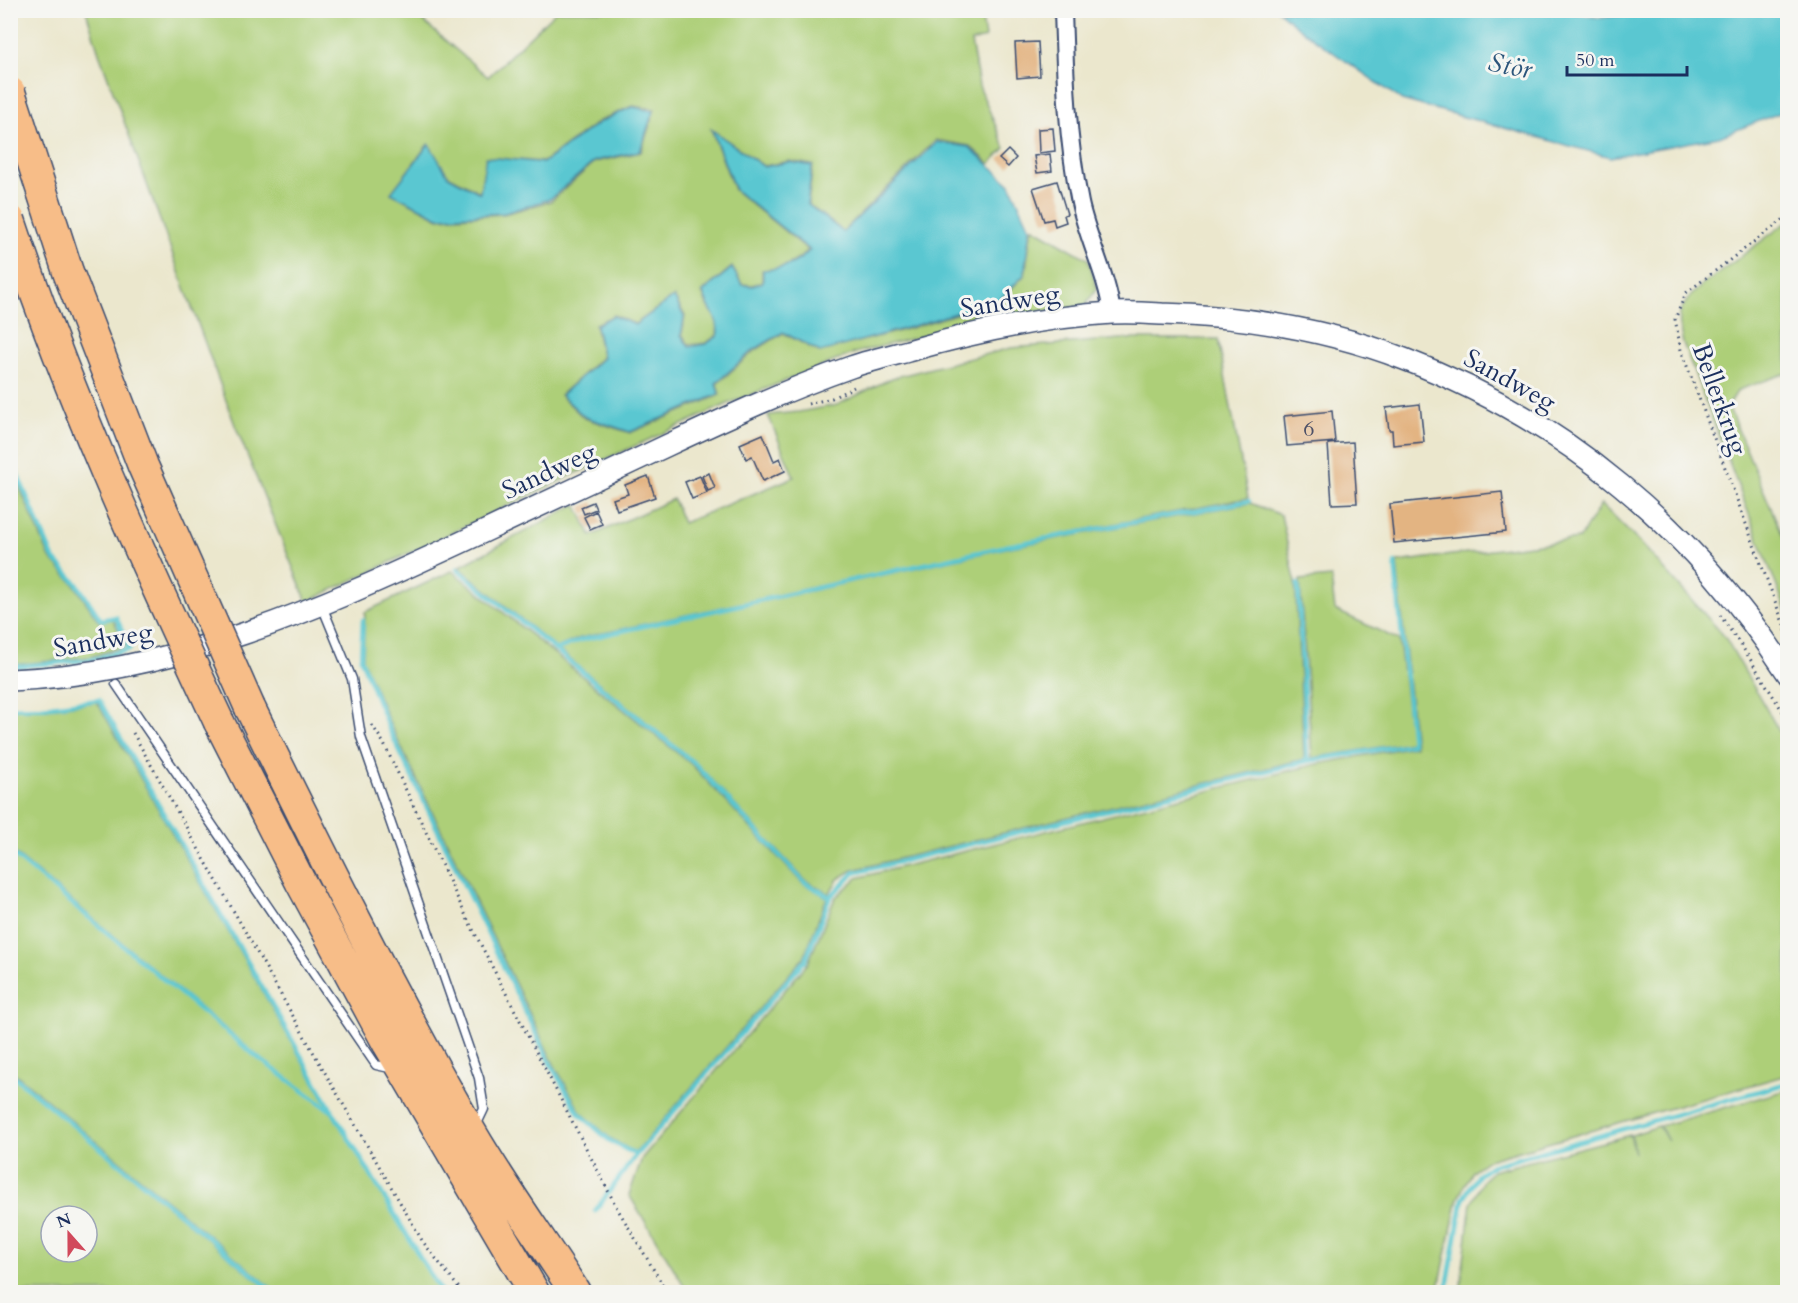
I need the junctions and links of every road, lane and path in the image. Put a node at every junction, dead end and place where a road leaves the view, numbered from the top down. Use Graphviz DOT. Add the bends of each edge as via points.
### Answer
graph roads {
  1 [pos="1063,10"];
  2 [pos="10,92"];
  3 [pos="1788,216"];
  4 [pos="10,220"];
  5 [pos="1112,313"];
  6 [pos="854,387"];
  7 [pos="805,405"];
  8 [pos="322,606"];
  9 [pos="1714,607"];
  10 [pos="1788,636"];
  11 [pos="1788,674"];
  12 [pos="10,680"];
  13 [pos="116,684"];
  14 [pos="357,703"];
  15 [pos="1788,720"];
  16 [pos="132,731"];
  17 [pos="404,1072"];
  18 [pos="472,1134"];
  19 [pos="462,1293"];
  20 [pos="534,1293"];
  21 [pos="575,1293"];
  22 [pos="667,1293"];
  1 -- 5 [label="street" via="1065,93 1081,204 1110,295"];
  2 -- 18 [label="highway, bridge" via="68,272 143,466 250,708 329,869"];
  3 -- 10 [label="path, Bellerkrug" via="1686,293 1675,319 1682,350"];
  4 -- 17 [label="highway, bridge" via="109,482 219,722"];
  5 -- 8 [label="street, Sandweg" via="1021,324 851,367 740,412"];
  5 -- 11 [label="street, Sandweg" via="1242,318 1307,329 1378,349 1503,403 1571,446 1649,508 1715,575"];
  6 -- 7 [label="path"];
  8 -- 12 [label="street, Sandweg" via="271,626 155,660 115,669"];
  8 -- 14 [label="lane" via="352,679"];
  9 -- 15 [label="path"];
  13 -- 17 [label="lane" via="376,1065"];
  14 -- 18 [label="lane" via="361,737 479,1078 484,1109"];
  14 -- 22 [label="path" via="383,741 466,916 617,1208"];
  16 -- 19 [label="path" via="423,1242"];
  17 -- 20 [label="highway"];
  18 -- 21 [label="highway"];
}
